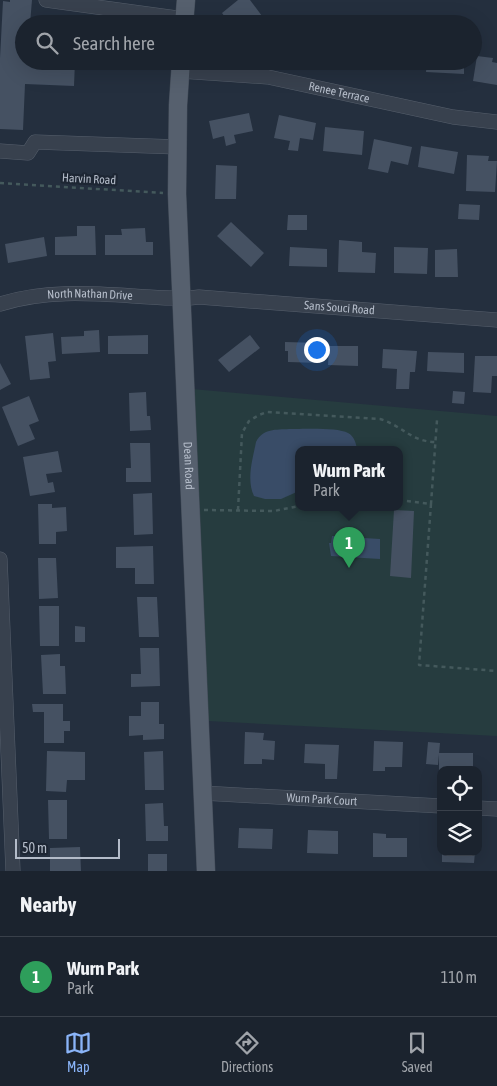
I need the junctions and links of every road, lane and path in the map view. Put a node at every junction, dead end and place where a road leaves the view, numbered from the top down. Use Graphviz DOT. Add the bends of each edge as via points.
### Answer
graph roads {
  1 [pos="46,0"];
  2 [pos="186,0"];
  3 [pos="145,15"];
  4 [pos="185,15"];
  5 [pos="180,70"];
  6 [pos="212,70"];
  7 [pos="497,122"];
  8 [pos="178,146"];
  9 [pos="0,150"];
  10 [pos="0,183"];
  11 [pos="178,194"];
  12 [pos="182,299"];
  13 [pos="0,304"];
  14 [pos="497,320"];
  15 [pos="437,420"];
  16 [pos="435,442"];
  17 [pos="403,500"];
  18 [pos="431,504"];
  19 [pos="295,507"];
  20 [pos="238,510"];
  21 [pos="190,511"];
  22 [pos="0,559"];
  23 [pos="497,671"];
  24 [pos="202,793"];
  25 [pos="437,806"];
  26 [pos="482,808"];
  27 [pos="497,809"];
  28 [pos="13,871"];
  29 [pos="206,871"];
  1 -- 3 [label="street"];
  2 -- 4 [label="main road"];
  5 -- 8 [label="main road, Dean Road"];
  6 -- 7 [label="street, Renee Terrace" via="268,77 453,117"];
  8 -- 9 [label="street" via="35,142 28,153"];
  8 -- 11 [label="main road, Dean Road"];
  10 -- 11 [label="path, Harvin Road"];
  11 -- 12 [label="main road, Dean Road"];
  12 -- 13 [label="street, North Nathan Drive" via="66,293"];
  12 -- 14 [label="street, Sans Souci Road" via="199,297"];
  12 -- 21 [label="main road, Dean Road"];
  15 -- 16 [label="path"];
  16 -- 18 [label="path"];
  16 -- 20 [label="path" via="412,437 380,419 267,412 249,422 242,433"];
  17 -- 18 [label="path"];
  18 -- 23 [label="path" via="419,665"];
  19 -- 20 [label="path" via="274,511"];
  20 -- 21 [label="path"];
  21 -- 24 [label="main road, Dean Road"];
  22 -- 28 [label="street"];
  24 -- 25 [label="street, Wurn Park Court"];
  24 -- 29 [label="main road, Dean Road"];
  26 -- 27 [label="street"];
}
